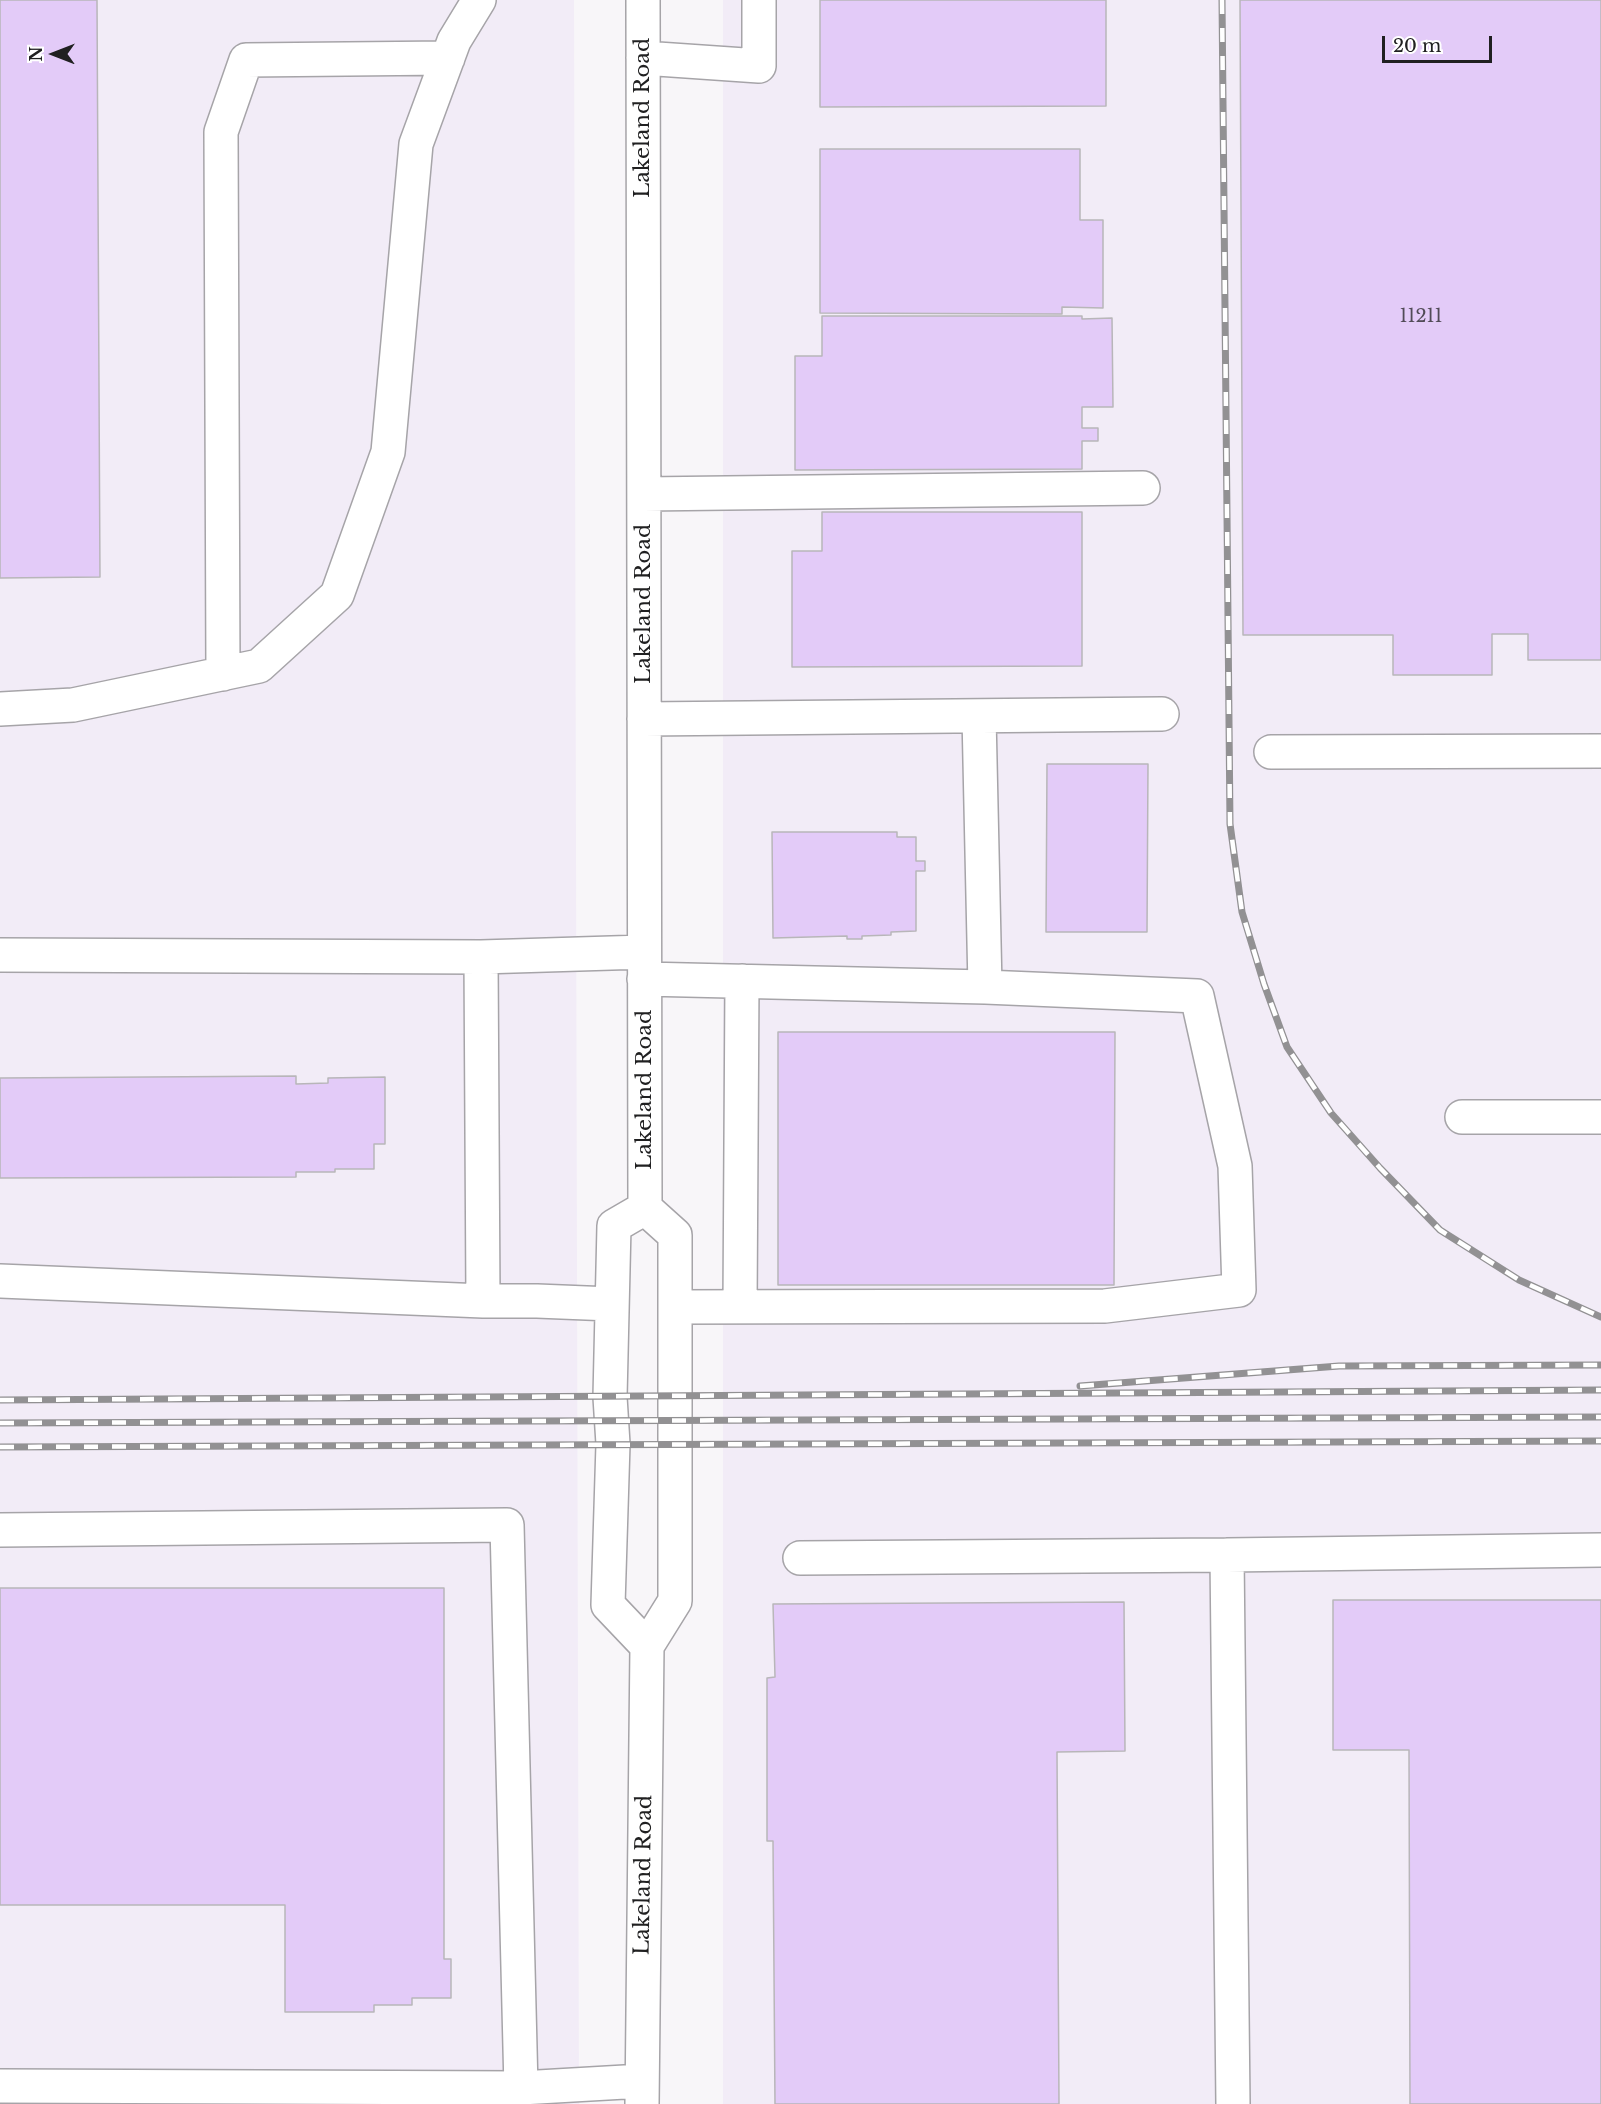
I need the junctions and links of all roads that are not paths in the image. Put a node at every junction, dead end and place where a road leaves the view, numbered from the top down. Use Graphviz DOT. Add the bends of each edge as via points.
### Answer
graph roads {
  1 [pos="479,0"];
  2 [pos="643,0"];
  3 [pos="759,0"];
  4 [pos="448,58"];
  5 [pos="643,58"];
  6 [pos="1143,488"];
  7 [pos="644,494"];
  8 [pos="223,674"];
  9 [pos="0,709"];
  10 [pos="1162,714"];
  11 [pos="979,716"];
  12 [pos="644,718"];
  13 [pos="1601,751"];
  14 [pos="1271,752"];
  15 [pos="0,955"];
  16 [pos="481,957"];
  17 [pos="644,965"];
  18 [pos="742,981"];
  19 [pos="985,987"];
  20 [pos="1462,1117"];
  21 [pos="1601,1118"];
  22 [pos="645,1208"];
  23 [pos="0,1281"];
  24 [pos="483,1301"];
  25 [pos="611,1304"];
  26 [pos="740,1306"];
  27 [pos="675,1307"];
  28 [pos="0,1530"];
  29 [pos="1601,1550"];
  30 [pos="1227,1555"];
  31 [pos="800,1558"];
  32 [pos="647,1646"];
  33 [pos="0,2086"];
  34 [pos="521,2088"];
  35 [pos="642,2093"];
  36 [pos="116,2096"];
  37 [pos="1233,2104"];
  1 -- 4 [label="street"];
  2 -- 5 [label="street, Lakeland Road"];
  3 -- 5 [label="street" via="759,66"];
  4 -- 8 [label="street" via="416,144 388,452 337,595 259,666"];
  4 -- 8 [label="street" via="246,60 221,132"];
  5 -- 7 [label="street, Lakeland Road"];
  6 -- 7 [label="street"];
  7 -- 12 [label="street, Lakeland Road"];
  8 -- 9 [label="street" via="73,705"];
  10 -- 11 [label="street"];
  11 -- 12 [label="street"];
  11 -- 19 [label="street"];
  12 -- 17 [label="street, Lakeland Road"];
  13 -- 14 [label="street"];
  15 -- 16 [label="street"];
  16 -- 17 [label="street"];
  16 -- 24 [label="street"];
  17 -- 18 [label="street"];
  17 -- 22 [label="street, Lakeland Road"];
  18 -- 19 [label="street"];
  18 -- 26 [label="street"];
  19 -- 26 [label="street" via="1197,996 1235,1166 1239,1290 1105,1306"];
  20 -- 21 [label="street"];
  22 -- 25 [label="street" via="614,1226"];
  22 -- 27 [label="street" via="675,1235"];
  23 -- 24 [label="street"];
  24 -- 25 [label="street"];
  25 -- 32 [label="street" via="613,1444 608,1605"];
  26 -- 27 [label="street"];
  27 -- 32 [label="street" via="675,1601"];
  28 -- 34 [label="street" via="507,1525"];
  29 -- 30 [label="street"];
  30 -- 31 [label="street"];
  30 -- 37 [label="street"];
  32 -- 35 [label="street, Lakeland Road"];
  33 -- 36 [label="street"];
  34 -- 35 [label="street"];
  34 -- 36 [label="street"];
}
